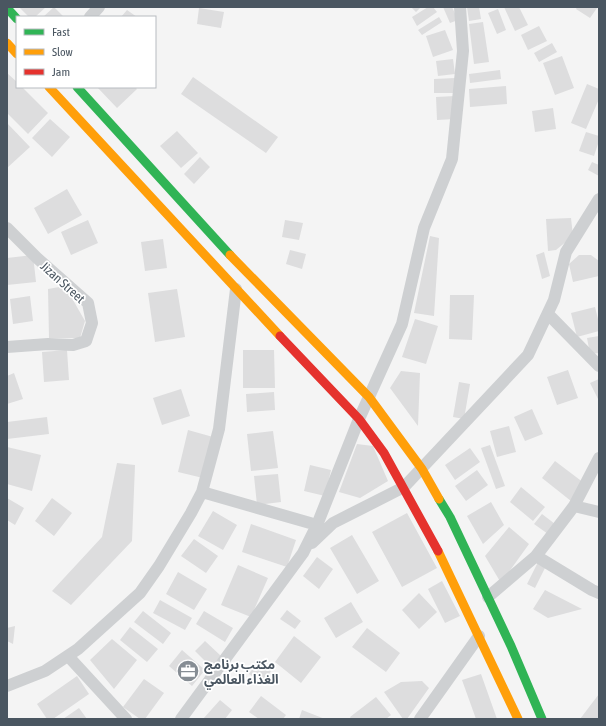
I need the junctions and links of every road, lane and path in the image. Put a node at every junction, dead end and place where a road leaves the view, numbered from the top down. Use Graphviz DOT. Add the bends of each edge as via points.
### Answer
graph roads {
  1 [pos="98,7"];
  2 [pos="460,7"];
  3 [pos="7,8"];
  4 [pos="91,16"];
  5 [pos="16,18"];
  6 [pos="49,88"];
  7 [pos="78,88"];
  8 [pos="599,199"];
  9 [pos="7,228"];
  10 [pos="236,289"];
  11 [pos="548,314"];
  12 [pos="7,347"];
  13 [pos="599,366"];
  14 [pos="369,397"];
  15 [pos="359,419"];
  16 [pos="599,458"];
  17 [pos="422,469"];
  18 [pos="404,488"];
  19 [pos="202,492"];
  20 [pos="574,506"];
  21 [pos="599,512"];
  22 [pos="317,525"];
  23 [pos="303,553"];
  24 [pos="536,556"];
  25 [pos="599,593"];
  26 [pos="488,597"];
  27 [pos="479,636"];
  28 [pos="68,656"];
  29 [pos="7,686"];
  30 [pos="126,719"];
  31 [pos="181,719"];
  32 [pos="420,719"];
  33 [pos="518,719"];
  34 [pos="542,719"];
  1 -- 4 [label="street"];
  2 -- 14 [label="street" via="463,51 452,159 424,228 402,324"];
  3 -- 5 [label="street"];
  6 -- 10 [label="street"];
  7 -- 14 [label="street" via="231,256"];
  8 -- 11 [label="street" via="566,252"];
  9 -- 12 [label="street, Jizan Street" via="36,258 88,303 92,324 86,340 73,345"];
  10 -- 15 [label="street"];
  10 -- 19 [label="street" via="219,429"];
  11 -- 13 [label="street"];
  11 -- 17 [label="street" via="528,355"];
  14 -- 15 [label="street"];
  14 -- 17 [label="street"];
  15 -- 18 [label="street" via="384,453"];
  15 -- 22 [label="street"];
  16 -- 20 [label="street"];
  17 -- 18 [label="street"];
  17 -- 26 [label="street" via="450,517"];
  18 -- 23 [label="street" via="333,523"];
  18 -- 27 [label="street" via="439,552"];
  19 -- 22 [label="street"];
  19 -- 28 [label="street" via="159,566 140,593"];
  20 -- 21 [label="street"];
  20 -- 24 [label="street"];
  22 -- 23 [label="street"];
  23 -- 31 [label="street"];
  24 -- 25 [label="street"];
  24 -- 26 [label="street"];
  26 -- 34 [label="street"];
  27 -- 32 [label="street"];
  27 -- 33 [label="street"];
  28 -- 29 [label="street" via="45,670"];
  28 -- 30 [label="street"];
}
